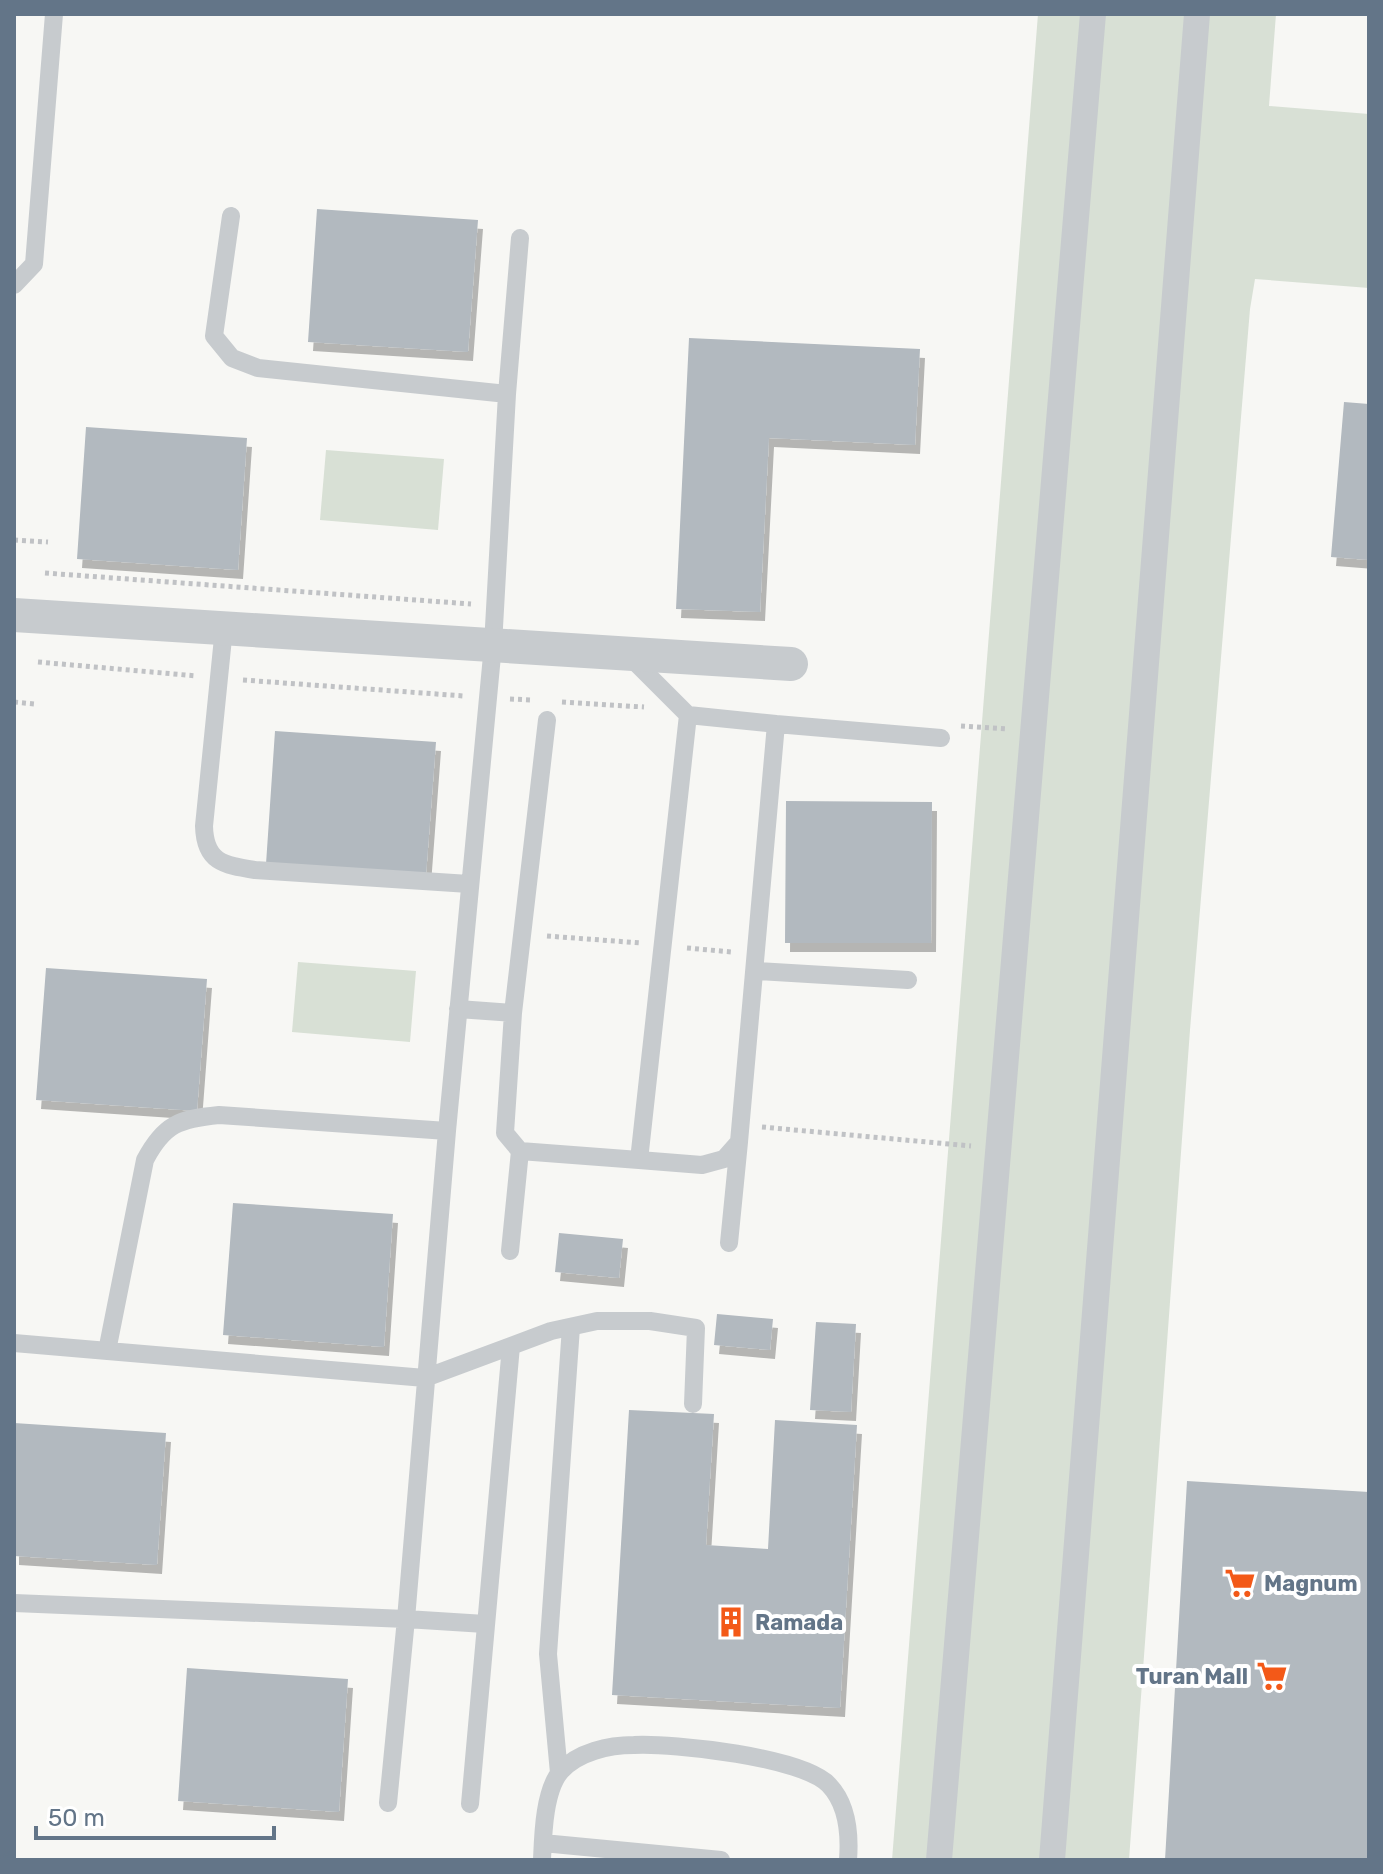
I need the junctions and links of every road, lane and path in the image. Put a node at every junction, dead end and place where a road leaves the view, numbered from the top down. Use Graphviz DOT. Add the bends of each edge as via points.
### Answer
graph roads {
  1 [pos="54,14"];
  2 [pos="1093,14"];
  3 [pos="1197,14"];
  4 [pos="231,216"];
  5 [pos="520,238"];
  6 [pos="14,285"];
  7 [pos="507,394"];
  8 [pos="14,540"];
  9 [pos="48,542"];
  10 [pos="45,573"];
  11 [pos="495,606"];
  12 [pos="14,615"];
  13 [pos="224,628"];
  14 [pos="493,645"];
  15 [pos="627,654"];
  16 [pos="791,664"];
  17 [pos="14,702"];
  18 [pos="35,704"];
  19 [pos="688,715"];
  20 [pos="547,720"];
  21 [pos="776,724"];
  22 [pos="941,738"];
  23 [pos="469,884"];
  24 [pos="756,971"];
  25 [pos="908,980"];
  26 [pos="458,1009"];
  27 [pos="513,1013"];
  28 [pos="447,1131"];
  29 [pos="740,1134"];
  30 [pos="998,1148"];
  31 [pos="520,1151"];
  32 [pos="639,1160"];
  33 [pos="729,1243"];
  34 [pos="510,1251"];
  35 [pos="571,1327"];
  36 [pos="14,1343"];
  37 [pos="511,1346"];
  38 [pos="107,1351"];
  39 [pos="425,1378"];
  40 [pos="693,1404"];
  41 [pos="14,1603"];
  42 [pos="406,1619"];
  43 [pos="485,1624"];
  44 [pos="559,1773"];
  45 [pos="388,1803"];
  46 [pos="470,1804"];
  47 [pos="543,1851"];
  48 [pos="701,1859"];
  49 [pos="721,1860"];
  50 [pos="848,1860"];
  51 [pos="939,1860"];
  52 [pos="1052,1860"];
  1 -- 6 [label="lane" via="34,264"];
  2 -- 30 [label="street"];
  3 -- 52 [label="street"];
  4 -- 7 [label="lane" via="214,336 232,358 258,368"];
  5 -- 7 [label="lane"];
  7 -- 11 [label="lane"];
  8 -- 9 [label="path"];
  10 -- 11 [label="path"];
  11 -- 14 [label="lane"];
  12 -- 13 [label="street"];
  13 -- 14 [label="street"];
  13 -- 23 [label="lane" via="204,826 213,857 255,870"];
  14 -- 15 [label="street"];
  14 -- 23 [label="lane"];
  15 -- 16 [label="street"];
  15 -- 19 [label="lane"];
  17 -- 18 [label="path"];
  19 -- 21 [label="lane"];
  19 -- 32 [label="lane"];
  20 -- 27 [label="lane"];
  21 -- 22 [label="lane"];
  21 -- 24 [label="lane"];
  23 -- 26 [label="lane"];
  24 -- 25 [label="lane"];
  24 -- 29 [label="lane"];
  26 -- 27 [label="lane"];
  26 -- 28 [label="lane"];
  27 -- 31 [label="lane" via="505,1133"];
  28 -- 38 [label="lane" via="219,1115 173,1125 156,1139 145,1160"];
  28 -- 39 [label="lane"];
  29 -- 30 [label="path"];
  29 -- 32 [label="lane" via="724,1159 702,1165"];
  29 -- 33 [label="lane"];
  30 -- 51 [label="street"];
  31 -- 32 [label="lane"];
  31 -- 34 [label="lane"];
  35 -- 37 [label="lane"];
  35 -- 40 [label="lane" via="597,1321 650,1321 696,1328"];
  35 -- 44 [label="lane" via="548,1654"];
  36 -- 38 [label="lane"];
  37 -- 39 [label="lane"];
  37 -- 43 [label="lane"];
  38 -- 39 [label="lane"];
  39 -- 42 [label="lane"];
  41 -- 42 [label="lane"];
  42 -- 43 [label="lane"];
  42 -- 45 [label="lane"];
  43 -- 46 [label="lane"];
  44 -- 47 [label="lane" via="548,1801"];
  44 -- 50 [label="lane" via="597,1750 633,1745 763,1758 829,1784 845,1809"];
  47 -- 48 [label="lane"];
  48 -- 49 [label="lane"];
}
